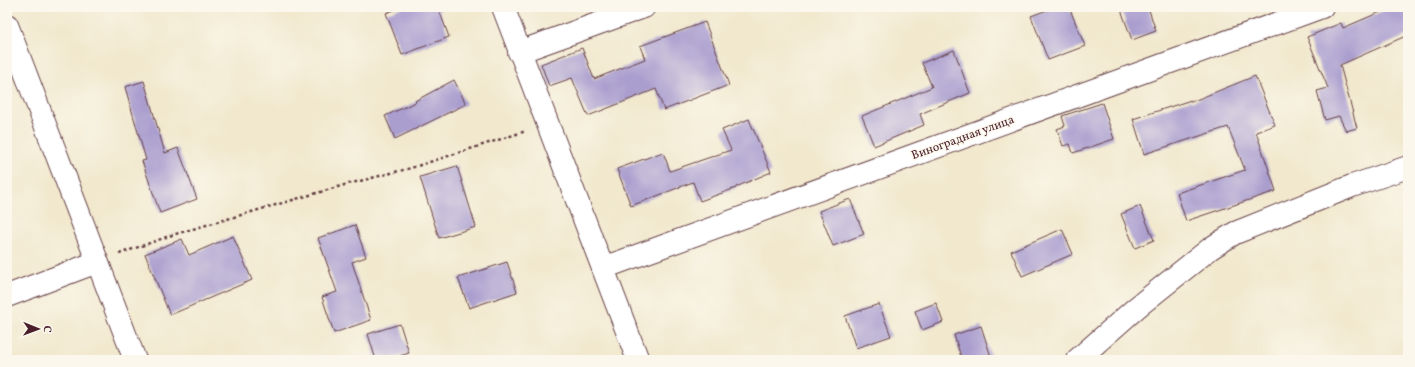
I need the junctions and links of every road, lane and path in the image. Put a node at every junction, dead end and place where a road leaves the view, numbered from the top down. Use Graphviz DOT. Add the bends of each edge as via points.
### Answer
graph roads {
  1 [pos="503,7"];
  2 [pos="644,7"];
  3 [pos="1322,7"];
  4 [pos="7,25"];
  5 [pos="519,52"];
  6 [pos="547,124"];
  7 [pos="1408,167"];
  8 [pos="97,262"];
  9 [pos="603,268"];
  10 [pos="7,296"];
  11 [pos="136,360"];
  12 [pos="638,360"];
  13 [pos="1077,360"];
  1 -- 5 [label="street"];
  2 -- 5 [label="street"];
  3 -- 9 [label="street, Виноградная улица"];
  4 -- 8 [label="street"];
  5 -- 6 [label="street"];
  6 -- 8 [label="path" via="411,168 172,235"];
  6 -- 9 [label="street"];
  7 -- 13 [label="street" via="1352,186 1235,233 1211,248 1136,308"];
  8 -- 10 [label="street"];
  8 -- 11 [label="street"];
  9 -- 12 [label="street"];
}
